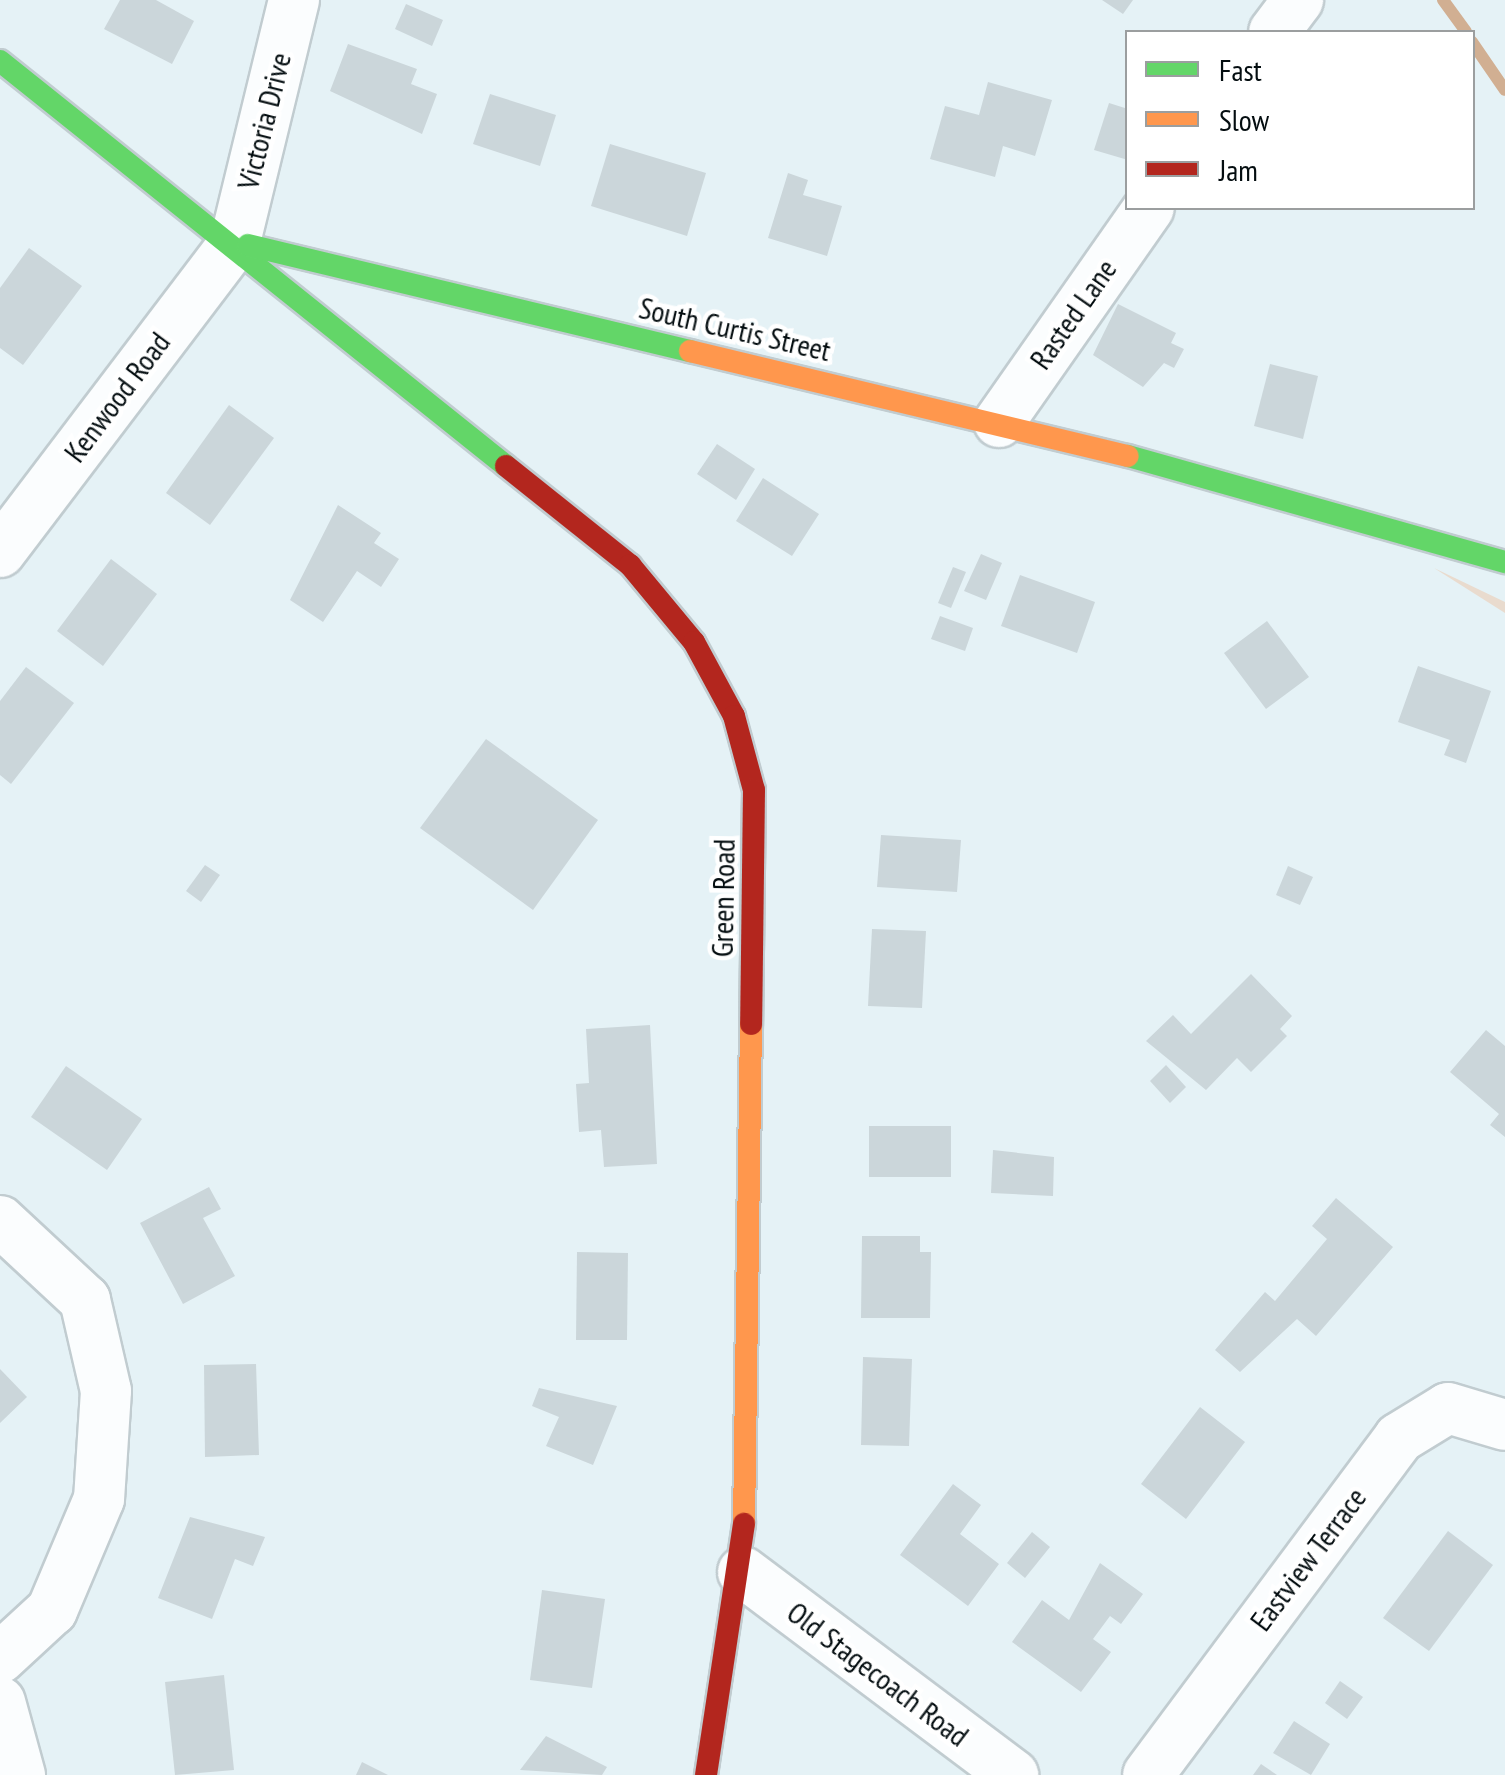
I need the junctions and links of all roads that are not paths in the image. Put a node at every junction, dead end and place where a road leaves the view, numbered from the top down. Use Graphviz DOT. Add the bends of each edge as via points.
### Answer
graph roads {
  1 [pos="294,0"];
  2 [pos="1298,0"];
  3 [pos="1276,30"];
  4 [pos="0,61"];
  5 [pos="1148,210"];
  6 [pos="235,242"];
  7 [pos="999,422"];
  8 [pos="0,552"];
  9 [pos="1505,562"];
  10 [pos="10,1226"];
  11 [pos="1505,1425"];
  12 [pos="744,1572"];
  13 [pos="0,1658"];
  14 [pos="0,1702"];
  15 [pos="20,1775"];
  16 [pos="706,1775"];
  17 [pos="1013,1775"];
  18 [pos="1148,1775"];
  1 -- 6 [label="street, Victoria Drive"];
  2 -- 3 [label="street"];
  4 -- 6 [label="street, South Curtis Street"];
  5 -- 7 [label="street, Rasted Lane"];
  6 -- 7 [label="street, South Curtis Street"];
  6 -- 8 [label="street, Kenwood Road"];
  6 -- 12 [label="street, Green Road" via="630,564 694,642 734,716 754,790"];
  7 -- 9 [label="street, South Curtis Street" via="1290,494"];
  10 -- 13 [label="street" via="86,1300 106,1391 99,1499 52,1610"];
  11 -- 18 [label="street, Eastview Terrace" via="1448,1408 1398,1438"];
  12 -- 16 [label="street, Green Road"];
  12 -- 17 [label="street, Old Stagecoach Road"];
  14 -- 15 [label="street"];
}
